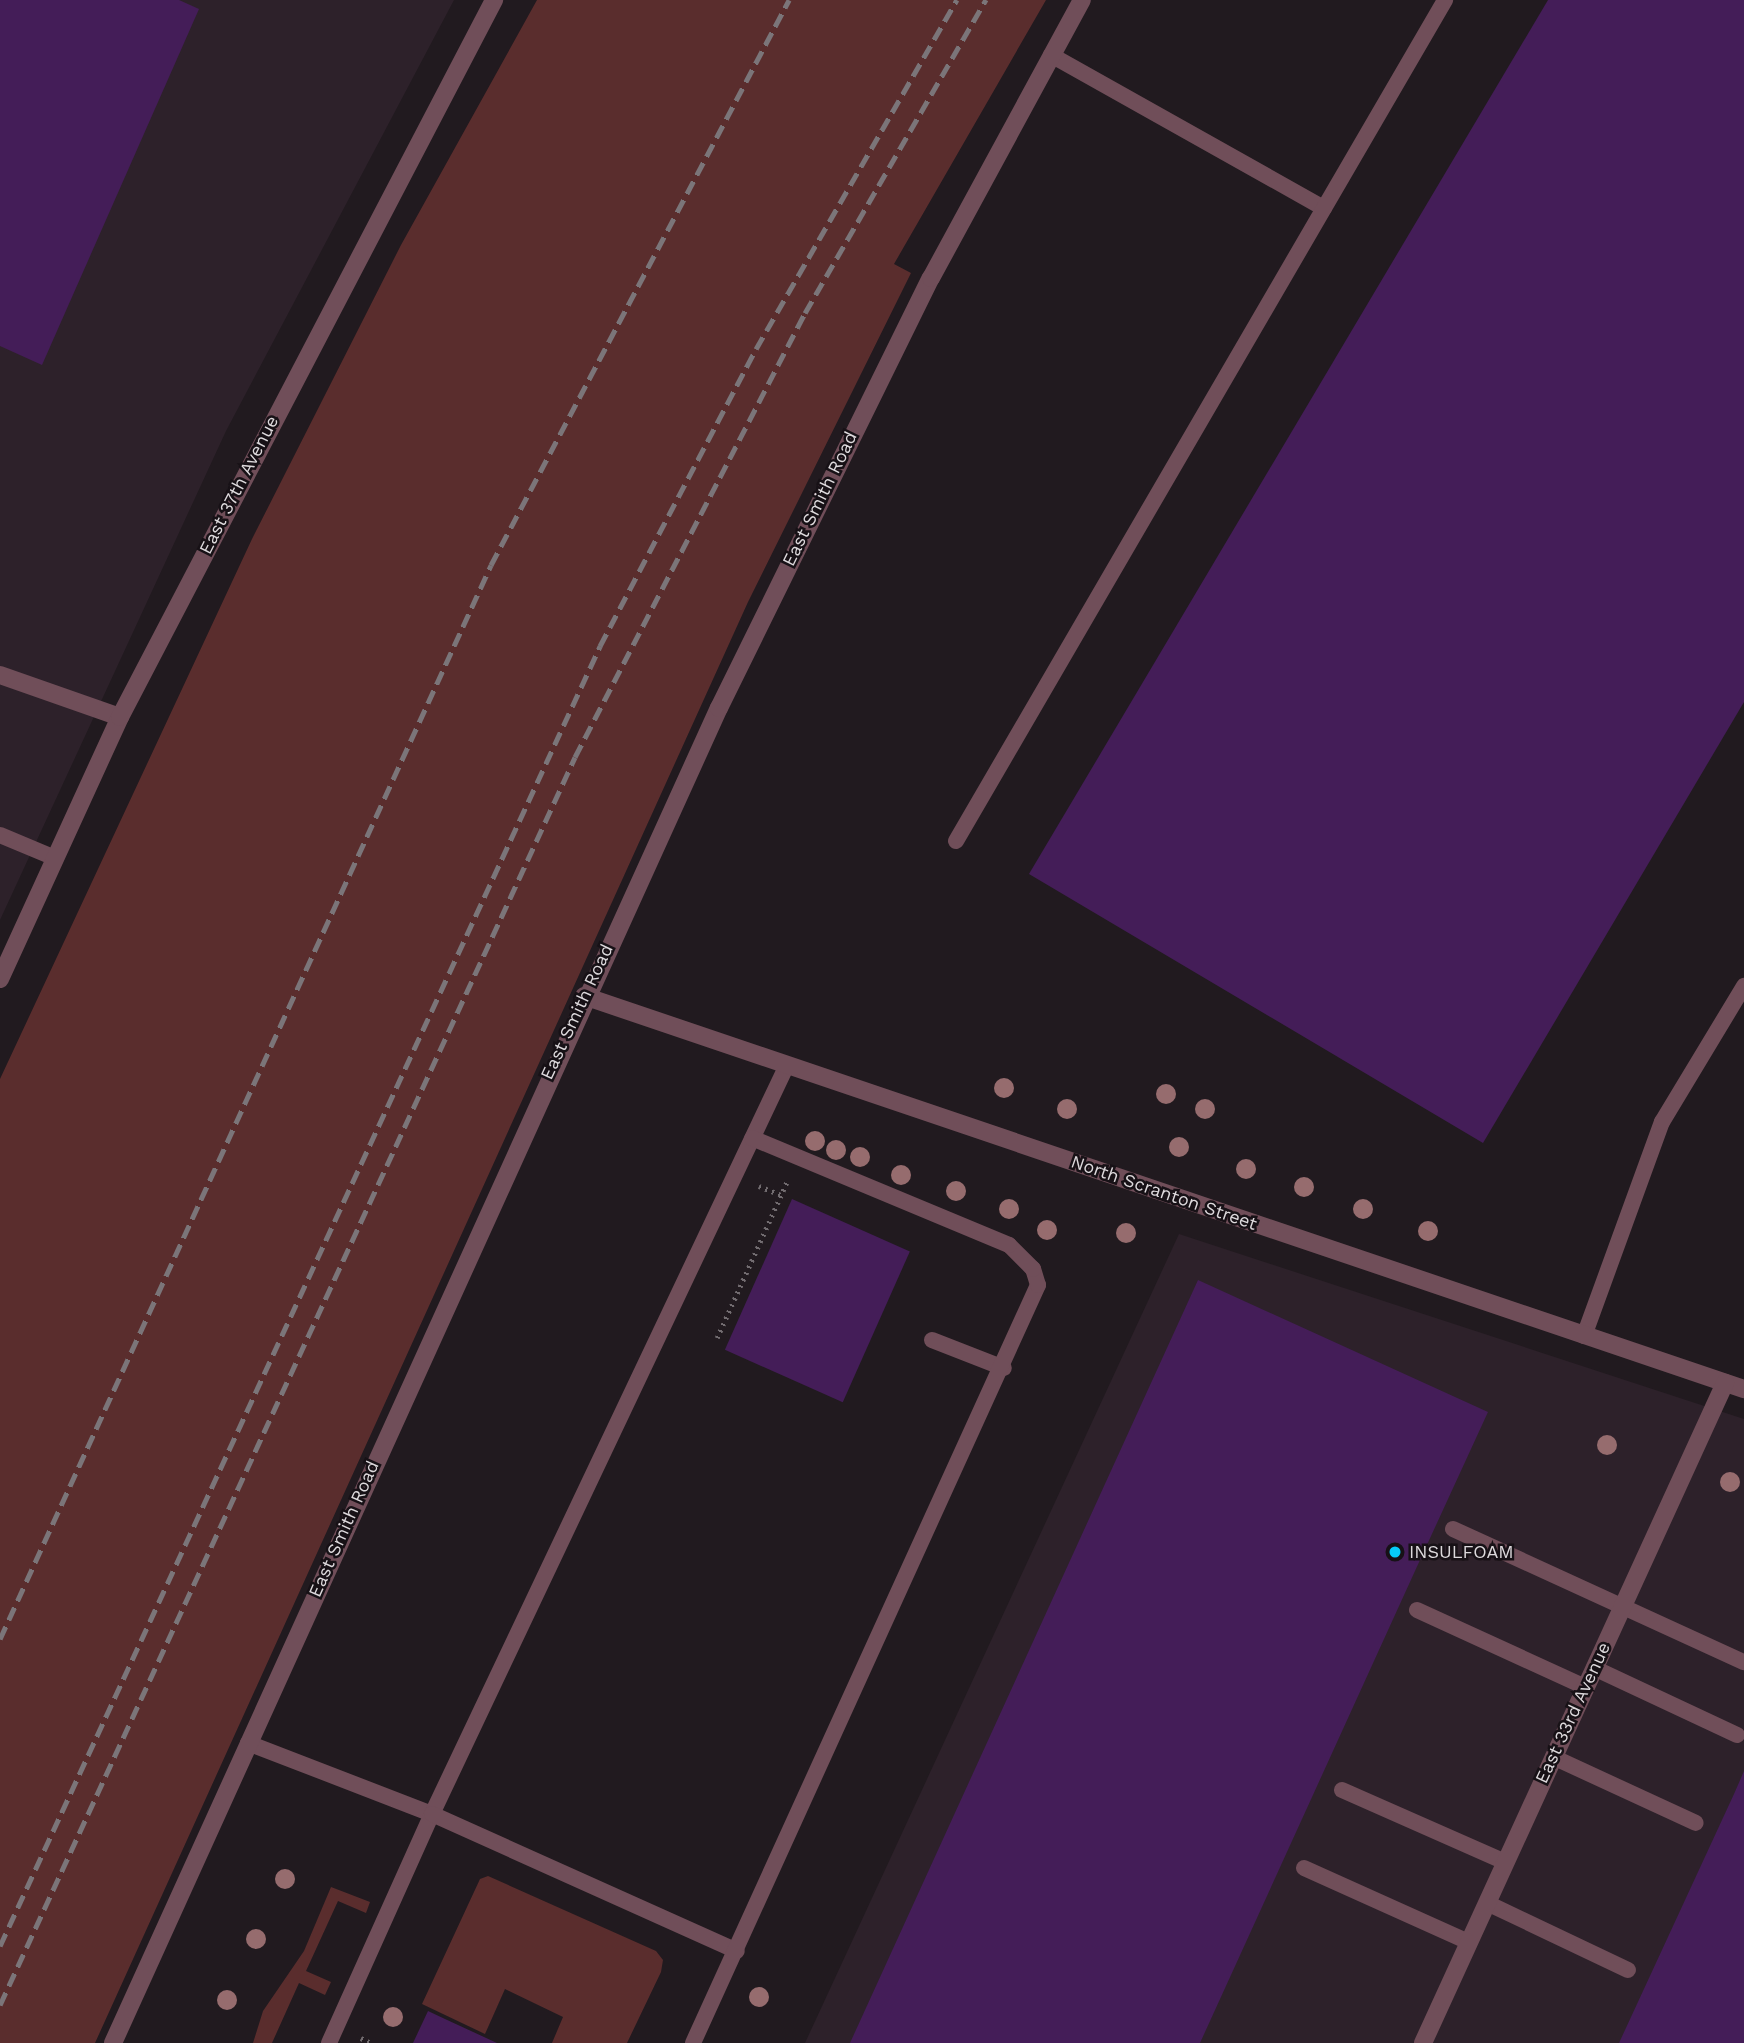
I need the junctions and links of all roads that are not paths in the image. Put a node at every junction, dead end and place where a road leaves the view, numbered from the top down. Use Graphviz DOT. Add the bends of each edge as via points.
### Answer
graph roads {
  1 [pos="494,0"];
  2 [pos="1082,0"];
  3 [pos="1445,0"];
  4 [pos="1051,55"];
  5 [pos="1324,208"];
  6 [pos="0,675"];
  7 [pos="120,717"];
  8 [pos="0,835"];
  9 [pos="956,841"];
  10 [pos="55,859"];
  11 [pos="0,979"];
  12 [pos="1744,986"];
  13 [pos="584,996"];
  14 [pos="786,1065"];
  15 [pos="751,1138"];
  16 [pos="1584,1336"];
  17 [pos="932,1340"];
  18 [pos="1004,1368"];
  19 [pos="1725,1383"];
  20 [pos="1744,1389"];
  21 [pos="1453,1529"];
  22 [pos="1623,1605"];
  23 [pos="1417,1610"];
  24 [pos="1744,1662"];
  25 [pos="1594,1668"];
  26 [pos="1585,1687"];
  27 [pos="1737,1735"];
  28 [pos="248,1743"];
  29 [pos="1553,1757"];
  30 [pos="1342,1790"];
  31 [pos="432,1814"];
  32 [pos="1696,1823"];
  33 [pos="1505,1862"];
  34 [pos="1304,1868"];
  35 [pos="1487,1903"];
  36 [pos="1469,1942"];
  37 [pos="737,1951"];
  38 [pos="1628,1970"];
  39 [pos="113,2043"];
  40 [pos="329,2043"];
  41 [pos="693,2043"];
  42 [pos="1423,2043"];
  1 -- 7 [label="street, East 37th Avenue"];
  2 -- 4 [label="street, East Smith Road"];
  3 -- 5 [label="lane"];
  4 -- 5 [label="lane"];
  4 -- 13 [label="street, East Smith Road" via="841,455"];
  5 -- 9 [label="lane"];
  6 -- 7 [label="street"];
  7 -- 10 [label="street, East 37th Avenue"];
  8 -- 10 [label="lane"];
  10 -- 11 [label="street, East 37th Avenue"];
  12 -- 16 [label="lane" via="1662,1122"];
  13 -- 14 [label="street, North Scranton Street"];
  13 -- 28 [label="street, East Smith Road"];
  14 -- 15 [label="lane"];
  14 -- 16 [label="street, North Scranton Street"];
  15 -- 18 [label="lane" via="982,1232 1022,1255 1038,1285"];
  15 -- 31 [label="lane"];
  16 -- 19 [label="street, North Scranton Street"];
  17 -- 18 [label="lane"];
  18 -- 37 [label="lane"];
  19 -- 20 [label="street, North Scranton Street"];
  19 -- 22 [label="street, East 33rd Avenue"];
  21 -- 22 [label="lane"];
  22 -- 24 [label="lane"];
  22 -- 25 [label="street, East 33rd Avenue"];
  23 -- 26 [label="lane"];
  25 -- 26 [label="street, East 33rd Avenue"];
  25 -- 27 [label="lane"];
  26 -- 29 [label="street, East 33rd Avenue"];
  28 -- 31 [label="lane"];
  28 -- 39 [label="street, East Smith Road"];
  29 -- 32 [label="lane"];
  29 -- 33 [label="street, East 33rd Avenue"];
  30 -- 33 [label="lane"];
  31 -- 37 [label="lane"];
  31 -- 40 [label="lane"];
  33 -- 35 [label="street, East 33rd Avenue"];
  34 -- 36 [label="lane"];
  35 -- 36 [label="street, East 33rd Avenue"];
  35 -- 38 [label="lane"];
  36 -- 42 [label="street, East 33rd Avenue"];
  37 -- 41 [label="lane"];
}
